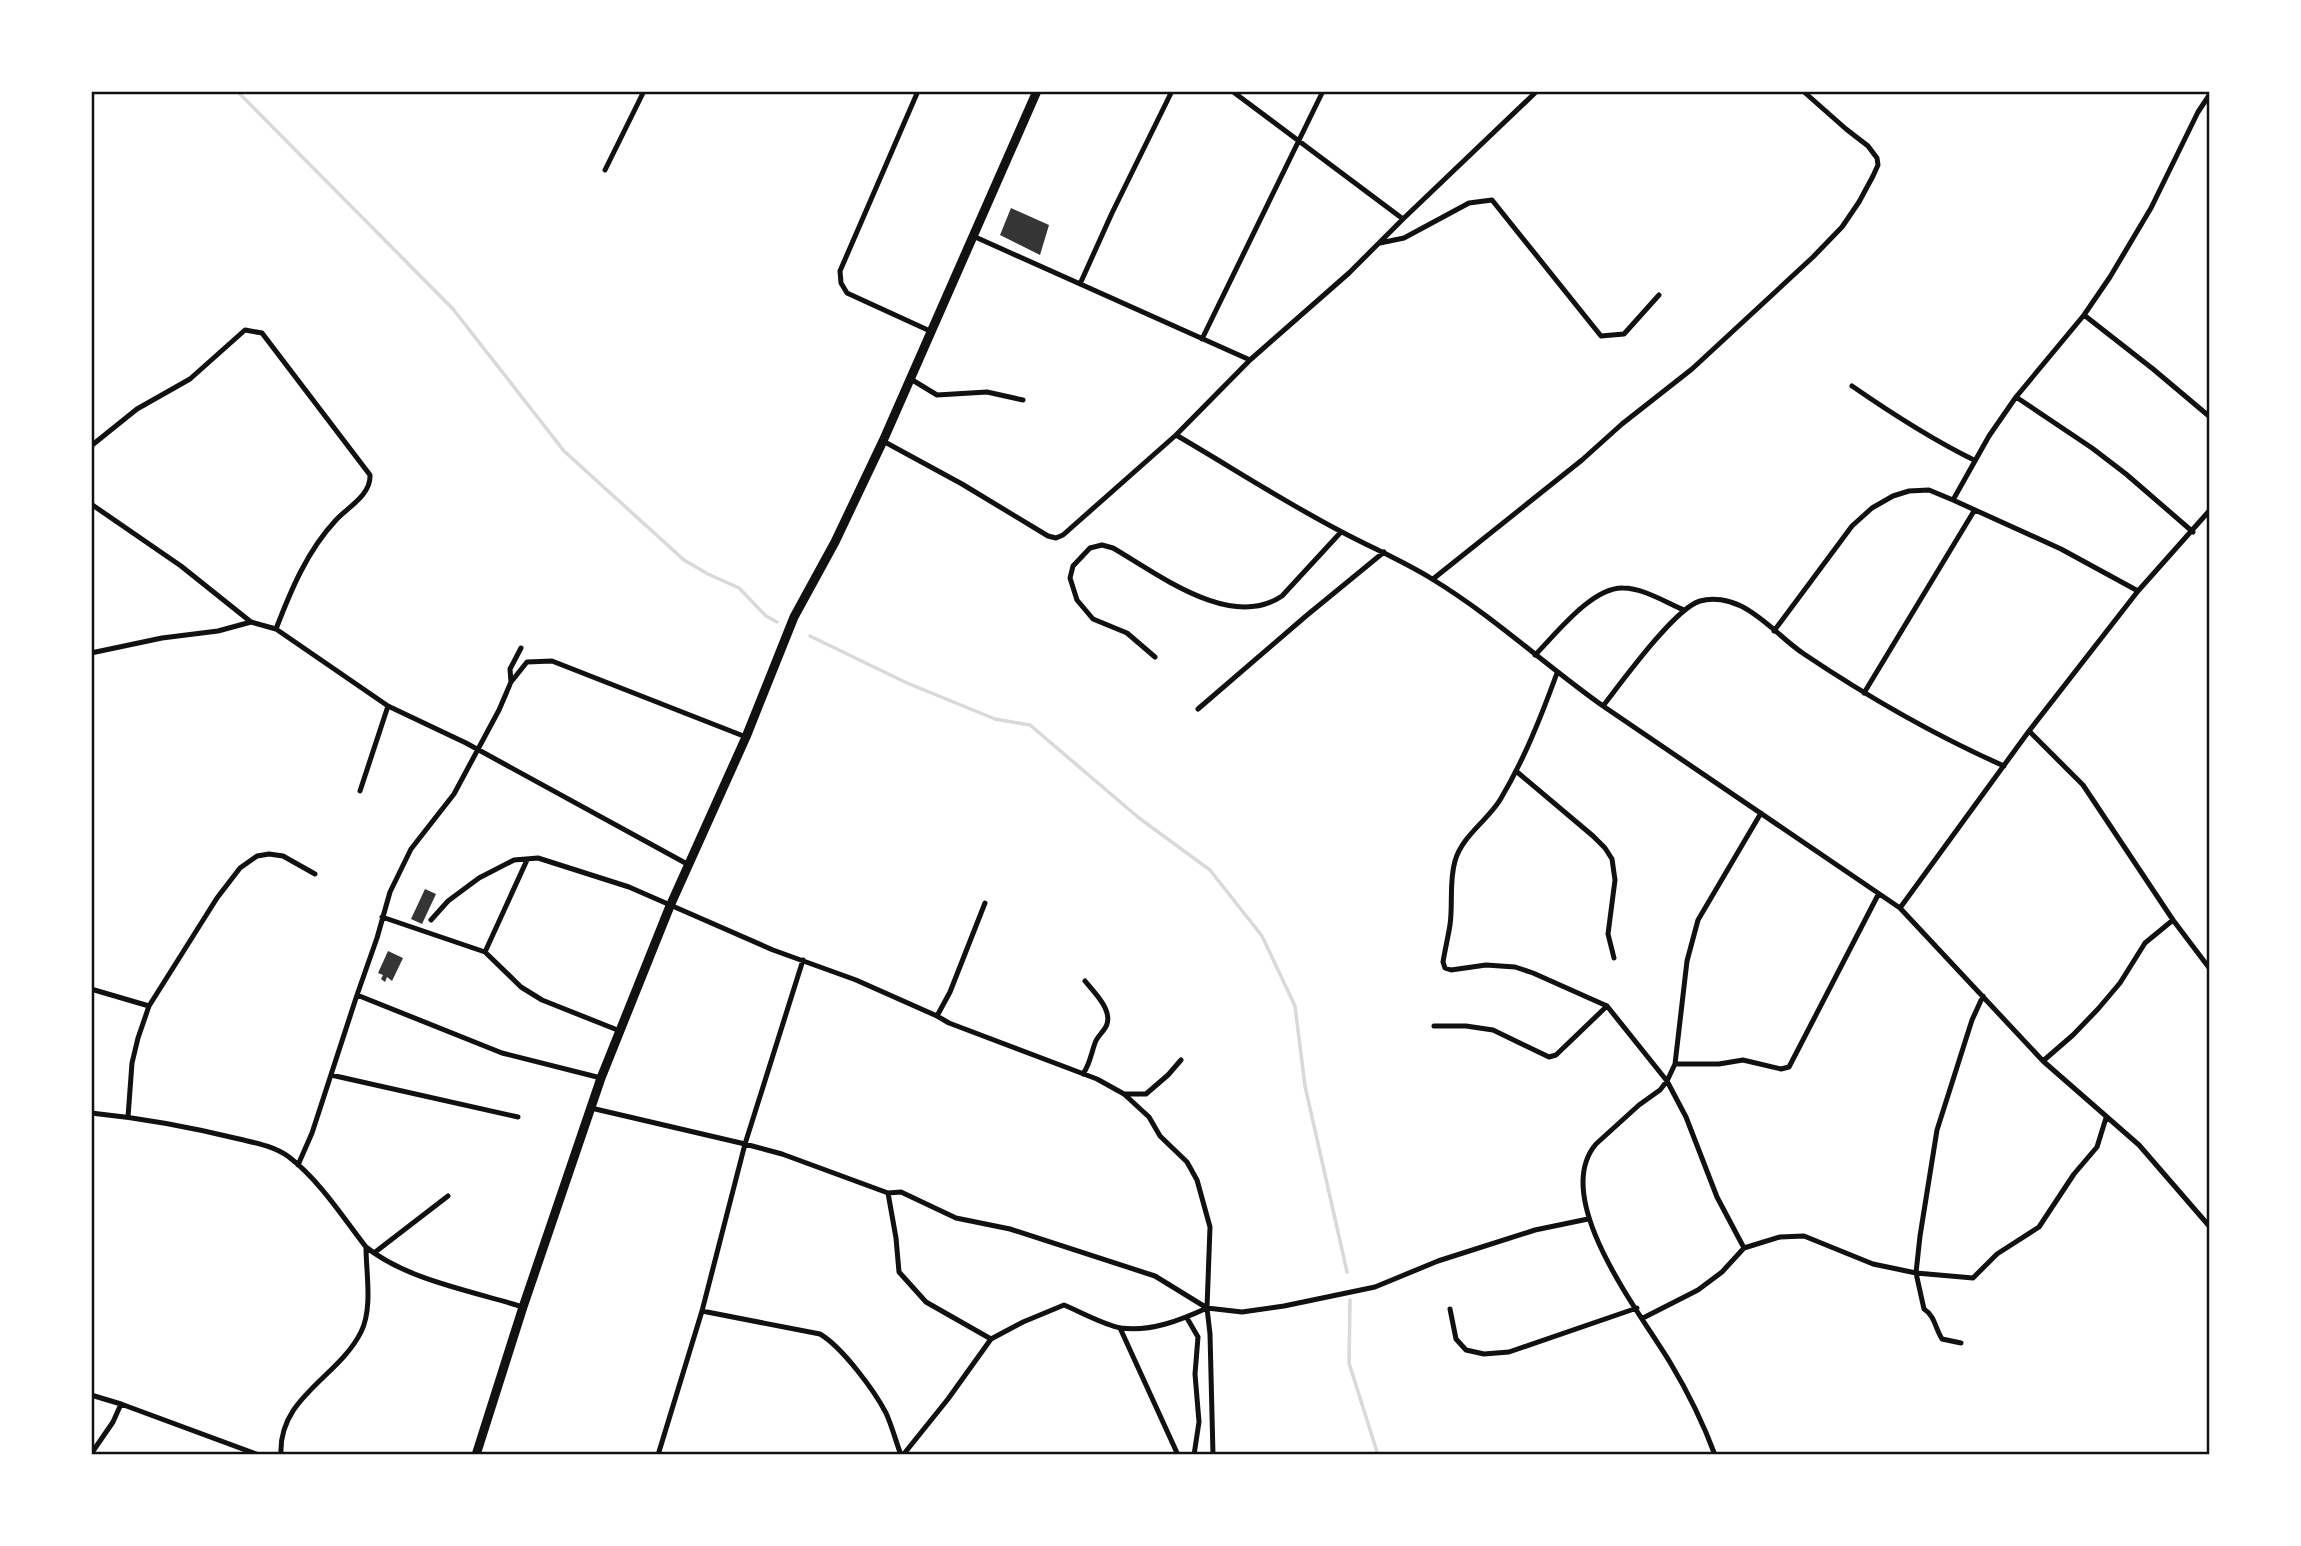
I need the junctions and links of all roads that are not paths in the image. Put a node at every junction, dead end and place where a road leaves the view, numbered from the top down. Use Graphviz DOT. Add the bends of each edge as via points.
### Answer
graph roads {
  1 [pos="645,91"];
  2 [pos="918,91"];
  3 [pos="1037,91"];
  4 [pos="1171,91"];
  5 [pos="1232,91"];
  6 [pos="1323,91"];
  7 [pos="1537,91"];
  8 [pos="1803,91"];
  9 [pos="2210,94"];
  10 [pos="1300,141"];
  11 [pos="605,170"];
  12 [pos="1403,219"];
  13 [pos="973,236"];
  14 [pos="1380,243"];
  15 [pos="1080,284"];
  16 [pos="1659,295"];
  17 [pos="2084,315"];
  18 [pos="930,331"];
  19 [pos="1202,338"];
  20 [pos="1250,360"];
  21 [pos="909,378"];
  22 [pos="1852,386"];
  23 [pos="2016,397"];
  24 [pos="1023,400"];
  25 [pos="2210,417"];
  26 [pos="1176,435"];
  27 [pos="883,441"];
  28 [pos="91,446"];
  29 [pos="1974,460"];
  30 [pos="1953,500"];
  31 [pos="91,504"];
  32 [pos="1974,510"];
  33 [pos="2210,510"];
  34 [pos="1341,532"];
  35 [pos="2193,532"];
  36 [pos="1384,551"];
  37 [pos="1433,579"];
  38 [pos="2138,592"];
  39 [pos="1684,610"];
  40 [pos="251,622"];
  41 [pos="276,629"];
  42 [pos="1774,631"];
  43 [pos="521,648"];
  44 [pos="91,653"];
  45 [pos="1535,655"];
  46 [pos="1155,657"];
  47 [pos="1557,673"];
  48 [pos="511,682"];
  49 [pos="1864,694"];
  50 [pos="388,706"];
  51 [pos="1603,706"];
  52 [pos="1198,709"];
  53 [pos="2029,731"];
  54 [pos="746,737"];
  55 [pos="478,750"];
  56 [pos="2004,765"];
  57 [pos="1516,771"];
  58 [pos="360,791"];
  59 [pos="1761,813"];
  60 [pos="527,860"];
  61 [pos="689,865"];
  62 [pos="315,874"];
  63 [pos="1878,895"];
  64 [pos="985,903"];
  65 [pos="670,906"];
  66 [pos="1900,908"];
  67 [pos="382,917"];
  68 [pos="431,920"];
  69 [pos="2173,920"];
  70 [pos="485,952"];
  71 [pos="1614,958"];
  72 [pos="803,961"];
  73 [pos="2210,969"];
  74 [pos="1085,981"];
  75 [pos="91,989"];
  76 [pos="357,995"];
  77 [pos="1983,996"];
  78 [pos="149,1006"];
  79 [pos="1607,1006"];
  80 [pos="937,1016"];
  81 [pos="1433,1026"];
  82 [pos="620,1031"];
  83 [pos="1181,1060"];
  84 [pos="2043,1061"];
  85 [pos="1675,1064"];
  86 [pos="1083,1074"];
  87 [pos="331,1075"];
  88 [pos="601,1078"];
  89 [pos="1667,1081"];
  90 [pos="1124,1094"];
  91 [pos="591,1108"];
  92 [pos="91,1113"];
  93 [pos="128,1117"];
  94 [pos="518,1117"];
  95 [pos="2106,1118"];
  96 [pos="745,1144"];
  97 [pos="298,1165"];
  98 [pos="888,1193"];
  99 [pos="448,1196"];
  100 [pos="1588,1219"];
  101 [pos="2210,1227"];
  102 [pos="366,1247"];
  103 [pos="1744,1248"];
  104 [pos="374,1253"];
  105 [pos="1916,1273"];
  106 [pos="523,1307"];
  107 [pos="1207,1308"];
  108 [pos="1637,1308"];
  109 [pos="1450,1309"];
  110 [pos="702,1311"];
  111 [pos="1187,1318"];
  112 [pos="1643,1318"];
  113 [pos="1119,1328"];
  114 [pos="991,1339"];
  115 [pos="1961,1343"];
  116 [pos="91,1395"];
  117 [pos="121,1404"];
  118 [pos="91,1454"];
  119 [pos="259,1455"];
  120 [pos="281,1455"];
  121 [pos="476,1455"];
  122 [pos="658,1455"];
  123 [pos="902,1455"];
  124 [pos="1178,1455"];
  125 [pos="1194,1455"];
  126 [pos="1213,1455"];
  127 [pos="1715,1455"];
  1 -- 11 [label="street"];
  2 -- 18 [label="street" via="840,271 841,284 848,293"];
  3 -- 13 [label="highway"];
  4 -- 15 [label="street"];
  5 -- 10 [label="street"];
  6 -- 10 [label="street"];
  7 -- 12 [label="street"];
  8 -- 37 [label="street" via="1877,158 1860,202 1842,227 1692,369"];
  9 -- 17 [label="street" via="2151,208"];
  10 -- 12 [label="street"];
  10 -- 19 [label="street"];
  12 -- 14 [label="street"];
  13 -- 15 [label="street"];
  13 -- 18 [label="highway"];
  14 -- 16 [label="street" via="1404,238 1469,203 1492,200 1601,336 1624,334"];
  14 -- 20 [label="street"];
  15 -- 19 [label="street"];
  17 -- 23 [label="street"];
  17 -- 25 [label="street"];
  18 -- 21 [label="highway"];
  19 -- 20 [label="street"];
  20 -- 26 [label="street"];
  21 -- 24 [label="street" via="937,395 987,392"];
  21 -- 27 [label="highway"];
  22 -- 29 [label="street" via="1899,419"];
  23 -- 29 [label="street"];
  23 -- 35 [label="street" via="2100,454"];
  26 -- 27 [label="street" via="1056,538"];
  26 -- 34 [label="street"];
  27 -- 54 [label="highway" via="794,617"];
  28 -- 41 [label="street" via="137,409 190,379 245,330 262,333 370,475 366,491 314,546"];
  29 -- 30 [label="street"];
  30 -- 32 [label="street"];
  30 -- 42 [label="street" via="1929,490 1909,491 1872,508 1852,526"];
  31 -- 40 [label="street" via="181,566"];
  32 -- 38 [label="street" via="2061,549"];
  32 -- 49 [label="street"];
  33 -- 35 [label="street"];
  34 -- 36 [label="street"];
  34 -- 46 [label="street" via="1282,596 1272,603 1234,607 1198,597 1113,548 1090,548 1073,565 1070,578 1077,600 1094,619 1127,633"];
  35 -- 38 [label="street"];
  36 -- 37 [label="street"];
  36 -- 52 [label="street"];
  37 -- 45 [label="street"];
  38 -- 53 [label="street"];
  39 -- 42 [label="street" via="1699,601 1718,599 1740,606"];
  39 -- 45 [label="street" via="1638,591 1608,590 1591,599"];
  39 -- 51 [label="street"];
  40 -- 41 [label="street"];
  40 -- 44 [label="street"];
  41 -- 50 [label="street"];
  42 -- 49 [label="street"];
  43 -- 48 [label="street" via="510,669"];
  45 -- 47 [label="street"];
  47 -- 51 [label="street"];
  47 -- 57 [label="street"];
  48 -- 54 [label="street" via="527,662 552,661"];
  48 -- 55 [label="street"];
  49 -- 56 [label="street" via="1956,745"];
  50 -- 55 [label="street"];
  50 -- 58 [label="street"];
  51 -- 59 [label="street"];
  53 -- 56 [label="street"];
  53 -- 69 [label="street" via="2083,786"];
  54 -- 61 [label="highway"];
  55 -- 61 [label="street"];
  55 -- 67 [label="street" via="454,794 411,849"];
  56 -- 66 [label="street"];
  57 -- 71 [label="street" via="1593,836 1612,859 1615,880 1608,933"];
  57 -- 79 [label="street" via="1455,860 1445,968 1515,967"];
  59 -- 63 [label="street"];
  59 -- 85 [label="street" via="1698,920 1687,961"];
  60 -- 65 [label="street" via="538,858 629,887"];
  60 -- 68 [label="street" via="514,860 479,878"];
  60 -- 70 [label="street"];
  61 -- 65 [label="highway"];
  62 -- 78 [label="street" via="283,856 269,854 257,856 240,869"];
  63 -- 66 [label="street"];
  63 -- 85 [label="street" via="1789,1067 1743,1060"];
  64 -- 80 [label="street"];
  65 -- 72 [label="street"];
  65 -- 82 [label="highway"];
  66 -- 77 [label="street"];
  67 -- 70 [label="street"];
  67 -- 76 [label="street"];
  69 -- 73 [label="street"];
  69 -- 84 [label="street" via="2145,943 2098,1009"];
  70 -- 82 [label="street" via="521,987 542,1000"];
  72 -- 80 [label="street"];
  72 -- 96 [label="street"];
  74 -- 86 [label="street" via="1103,1006 1107,1024"];
  75 -- 78 [label="street"];
  76 -- 87 [label="street"];
  76 -- 88 [label="street" via="502,1053"];
  77 -- 84 [label="street"];
  77 -- 105 [label="street" via="1937,1130"];
  78 -- 93 [label="street" via="132,1063"];
  79 -- 81 [label="street" via="1549,1057 1493,1030"];
  79 -- 89 [label="street"];
  80 -- 86 [label="street"];
  82 -- 88 [label="highway"];
  83 -- 90 [label="street" via="1146,1094"];
  84 -- 95 [label="street"];
  85 -- 89 [label="street"];
  86 -- 90 [label="street"];
  87 -- 94 [label="street"];
  87 -- 97 [label="street"];
  88 -- 91 [label="highway"];
  89 -- 100 [label="street" via="1590,1152 1583,1168"];
  89 -- 103 [label="street"];
  90 -- 107 [label="street" via="1149,1117 1197,1180 1210,1227"];
  91 -- 96 [label="street"];
  91 -- 106 [label="highway"];
  92 -- 93 [label="street"];
  93 -- 97 [label="street" via="270,1147"];
  95 -- 101 [label="street" via="2139,1145"];
  95 -- 105 [label="street" via="2097,1147 2039,1227 1997,1254 1973,1278"];
  96 -- 98 [label="street"];
  96 -- 110 [label="street"];
  97 -- 102 [label="street"];
  98 -- 107 [label="street" via="901,1192 956,1218 1010,1229 1155,1276"];
  98 -- 114 [label="street" via="899,1272 926,1302"];
  99 -- 104 [label="street"];
  100 -- 107 [label="street" via="1535,1230 1375,1287 1242,1312"];
  100 -- 108 [label="street" via="1601,1250"];
  102 -- 104 [label="street"];
  102 -- 120 [label="street" via="367,1317 346,1353 294,1408 283,1426"];
  103 -- 105 [label="street" via="1780,1237 1804,1236 1873,1264"];
  103 -- 112 [label="street" via="1698,1290"];
  104 -- 106 [label="street" via="400,1269"];
  105 -- 115 [label="street" via="1924,1309 1942,1339"];
  106 -- 121 [label="highway"];
  107 -- 111 [label="street"];
  107 -- 126 [label="street"];
  108 -- 109 [label="street" via="1509,1352 1483,1354 1466,1350 1456,1339"];
  108 -- 112 [label="street"];
  110 -- 122 [label="street"];
  110 -- 123 [label="street" via="820,1334 833,1341 886,1413"];
  111 -- 113 [label="street" via="1147,1328"];
  111 -- 125 [label="street" via="1198,1337 1199,1422"];
  112 -- 127 [label="street" via="1699,1412"];
  113 -- 114 [label="street" via="1064,1305"];
  113 -- 124 [label="street"];
  114 -- 123 [label="street"];
  116 -- 117 [label="street"];
  117 -- 118 [label="street"];
  117 -- 119 [label="street"];
}
